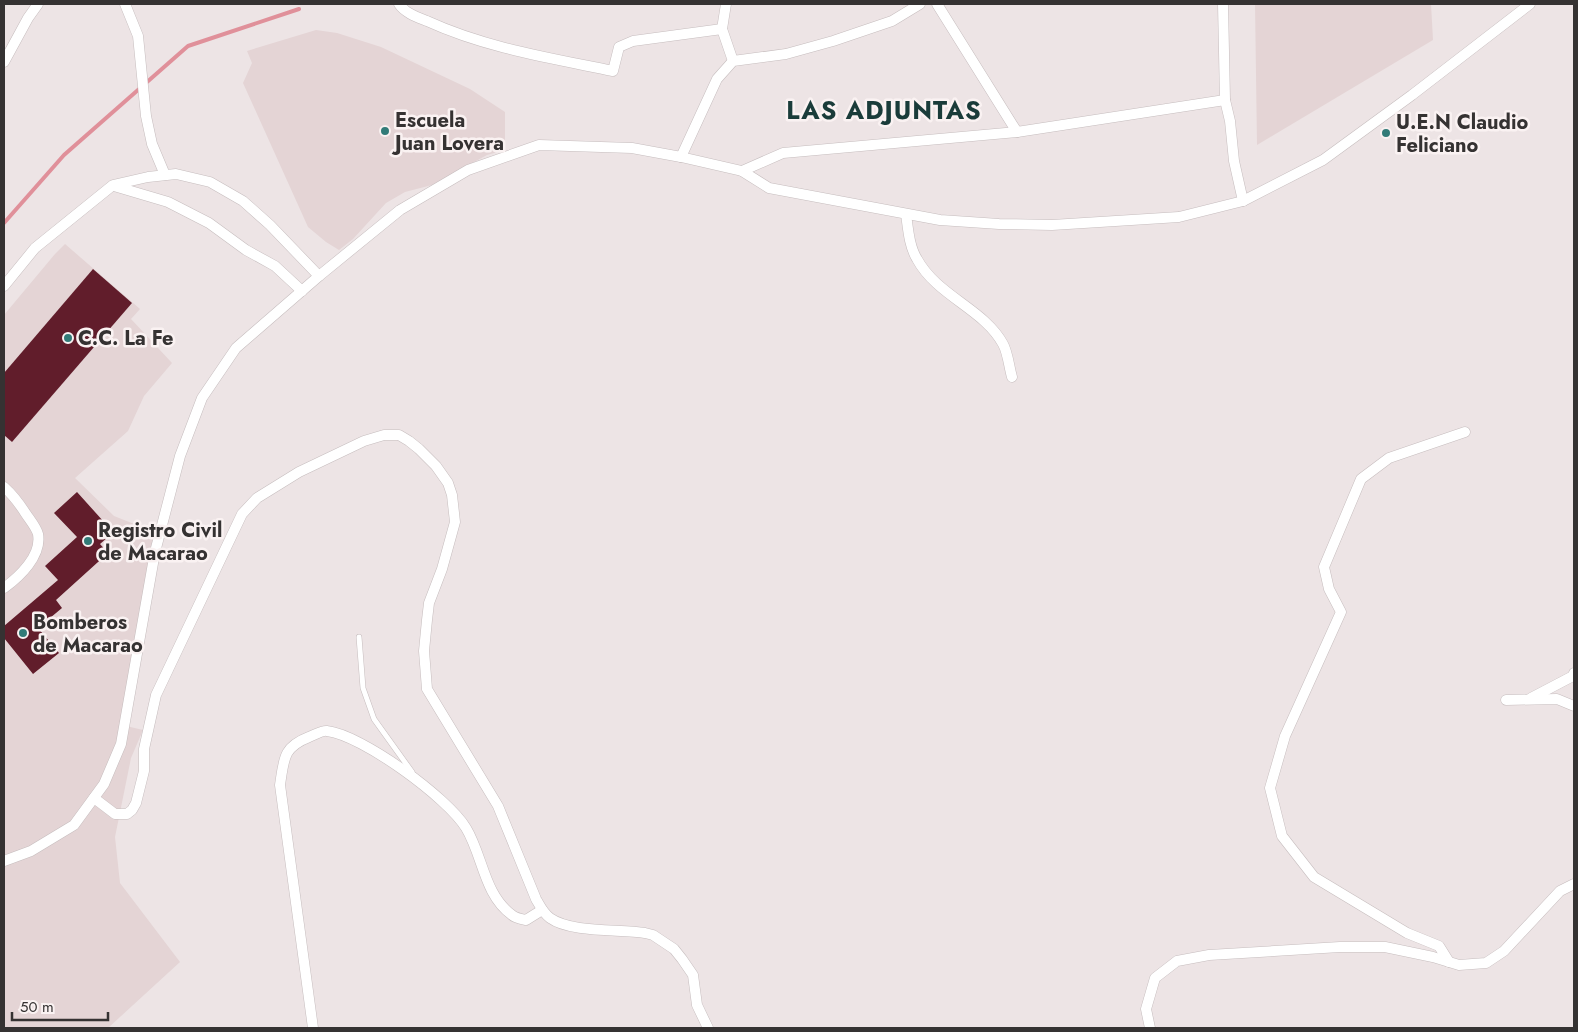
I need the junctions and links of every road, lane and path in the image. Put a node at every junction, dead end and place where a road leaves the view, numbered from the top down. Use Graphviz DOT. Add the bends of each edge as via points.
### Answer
graph roads {
  1 [pos="38,4"];
  2 [pos="399,4"];
  3 [pos="726,4"];
  4 [pos="920,4"];
  5 [pos="936,4"];
  6 [pos="1223,4"];
  7 [pos="1530,4"];
  8 [pos="123,5"];
  9 [pos="722,29"];
  10 [pos="733,61"];
  11 [pos="4,62"];
  12 [pos="1225,100"];
  13 [pos="1017,132"];
  14 [pos="681,157"];
  15 [pos="742,171"];
  16 [pos="165,175"];
  17 [pos="113,185"];
  18 [pos="1243,201"];
  19 [pos="906,214"];
  20 [pos="319,276"];
  21 [pos="4,286"];
  22 [pos="302,291"];
  23 [pos="1012,377"];
  24 [pos="1466,432"];
  25 [pos="4,487"];
  26 [pos="4,588"];
  27 [pos="358,637"];
  28 [pos="1574,673"];
  29 [pos="1506,700"];
  30 [pos="1528,700"];
  31 [pos="1574,706"];
  32 [pos="421,784"];
  33 [pos="94,798"];
  34 [pos="4,860"];
  35 [pos="1574,884"];
  36 [pos="542,910"];
  37 [pos="1450,962"];
  38 [pos="313,1028"];
  39 [pos="708,1028"];
  40 [pos="1150,1028"];
  1 -- 11 [label="street"];
  2 -- 9 [label="street" via="403,10 490,45 612,71 619,47 633,41"];
  3 -- 9 [label="street"];
  4 -- 10 [label="street" via="892,21 833,41 786,54"];
  5 -- 13 [label="street"];
  6 -- 12 [label="street"];
  7 -- 18 [label="street" via="1323,160"];
  8 -- 16 [label="street" via="138,36 146,116 152,144"];
  9 -- 10 [label="street"];
  10 -- 14 [label="street" via="717,79"];
  12 -- 13 [label="street"];
  12 -- 18 [label="street"];
  13 -- 15 [label="street" via="783,152"];
  14 -- 15 [label="street"];
  14 -- 20 [label="street" via="632,148 539,146 468,170 400,210"];
  15 -- 19 [label="street" via="769,188"];
  16 -- 17 [label="street"];
  16 -- 20 [label="street" via="176,174 210,182 243,201"];
  17 -- 21 [label="street" via="35,248"];
  17 -- 22 [label="street" via="168,202 209,223 275,266"];
  18 -- 19 [label="street" via="1179,217 1052,226 940,220"];
  19 -- 23 [label="street" via="916,258 937,286 985,322 1004,344"];
  20 -- 22 [label="street"];
  22 -- 33 [label="street" via="236,348 202,398 180,456 155,552 121,744 104,784"];
  24 -- 37 [label="street" via="1389,458 1361,479 1324,567 1329,589 1341,612 1285,736 1270,788 1282,836 1314,877 1407,933 1439,946"];
  25 -- 26 [label="street" via="14,496 38,534 31,561"];
  27 -- 32 [label="lane" via="363,688 374,719"];
  28 -- 30 [label="street"];
  29 -- 30 [label="street"];
  30 -- 31 [label="street" via="1557,700"];
  32 -- 36 [label="street" via="448,805 467,828 495,898 512,916 526,920"];
  32 -- 38 [label="street" via="382,755 348,736 325,731 290,746 280,784"];
  33 -- 34 [label="street" via="74,825 31,851"];
  33 -- 36 [label="street" via="115,814 127,814 132,810 144,771 144,749 156,695 242,514 257,498 299,472 364,441 384,435 399,436 436,466 448,483 455,507 456,522 429,604 424,651 427,689 498,806"];
  35 -- 37 [label="street" via="1560,891 1504,951 1486,963 1459,965"];
  36 -- 39 [label="street" via="557,922 586,928 645,932 670,946 693,975 697,1005"];
  37 -- 40 [label="street" via="1385,947 1340,947 1209,955 1177,962 1155,978 1146,1009"];
}
